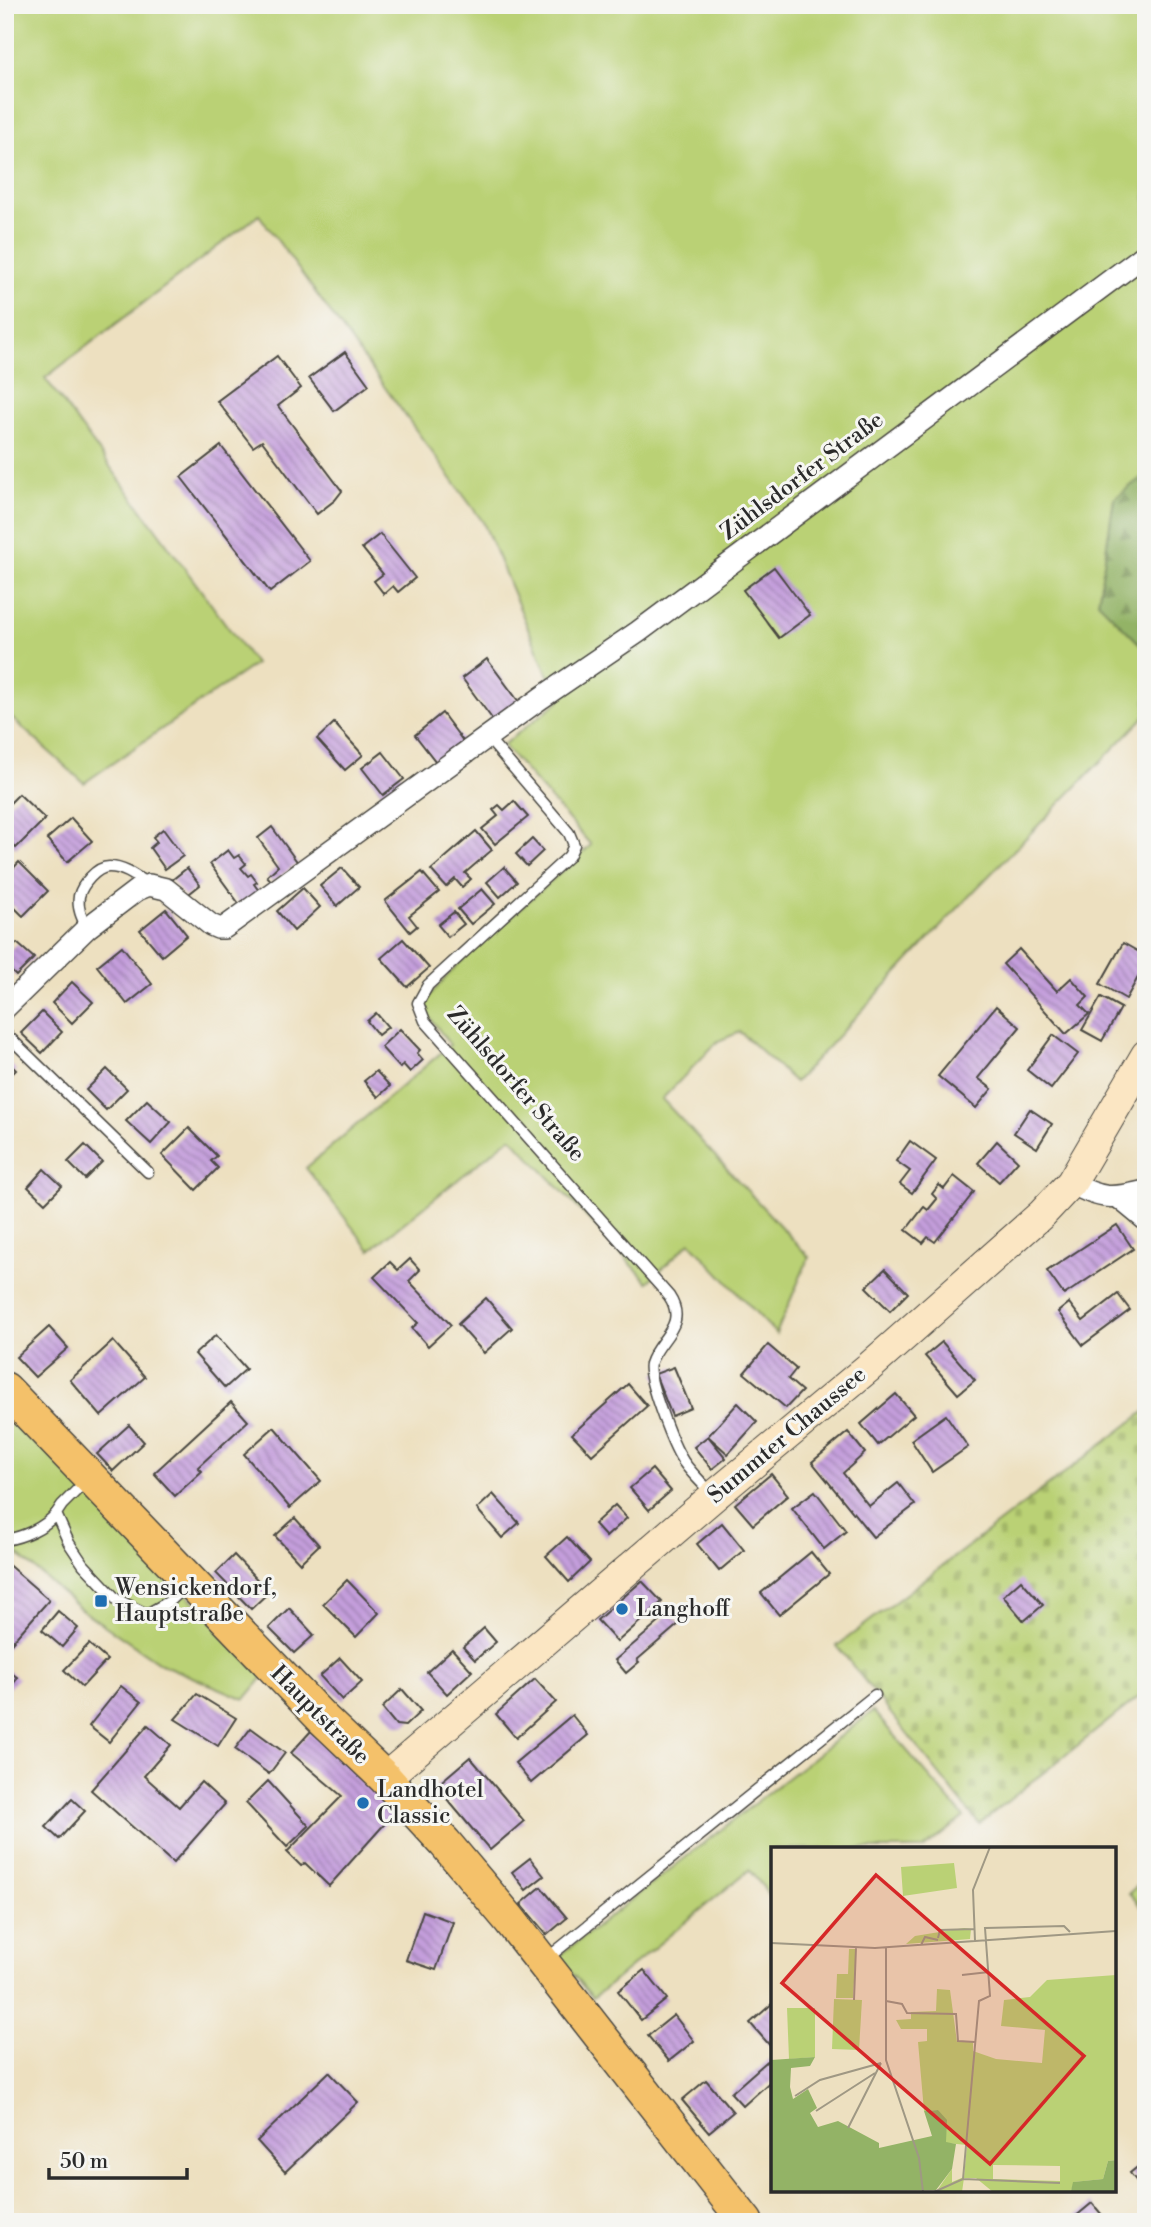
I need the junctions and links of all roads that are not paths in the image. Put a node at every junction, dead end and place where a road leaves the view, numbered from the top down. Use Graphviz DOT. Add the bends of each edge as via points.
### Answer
graph roads {
  1 [pos="1146,254"];
  2 [pos="488,738"];
  3 [pos="149,885"];
  4 [pos="87,928"];
  5 [pos="5,1008"];
  6 [pos="5,1033"];
  7 [pos="1146,1055"];
  8 [pos="148,1172"];
  9 [pos="1071,1183"];
  10 [pos="1146,1191"];
  11 [pos="1118,1197"];
  12 [pos="1146,1220"];
  13 [pos="5,1389"];
  14 [pos="90,1477"];
  15 [pos="714,1496"];
  16 [pos="57,1514"];
  17 [pos="5,1540"];
  18 [pos="190,1581"];
  19 [pos="875,1695"];
  20 [pos="385,1778"];
  21 [pos="542,1962"];
  22 [pos="746,2222"];
  1 -- 2 [label="street, Zühlsdorfer Straße"];
  2 -- 3 [label="street, Zühlsdorfer Straße" via="224,928 211,925 166,889"];
  2 -- 15 [label="lane, Zühlsdorfer Straße" via="569,833 574,845 569,856 428,985 418,1003 425,1021 676,1306 673,1327 650,1364 651,1383 681,1458"];
  3 -- 4 [label="street"];
  3 -- 4 [label="lane" via="127,871 99,869 79,896"];
  4 -- 5 [label="street"];
  6 -- 8 [label="lane"];
  7 -- 9 [label="main road, Summter Chaussee"];
  9 -- 11 [label="street" via="1096,1196"];
  9 -- 15 [label="main road, Summter Chaussee" via="868,1368"];
  10 -- 11 [label="street"];
  11 -- 12 [label="street"];
  13 -- 14 [label="main road, Hauptstraße"];
  14 -- 16 [label="lane"];
  14 -- 18 [label="main road, Hauptstraße"];
  15 -- 20 [label="main road, Summter Chaussee"];
  16 -- 17 [label="lane" via="20,1537"];
  16 -- 18 [label="lane" via="83,1564 116,1599 147,1614 170,1601"];
  18 -- 20 [label="main road, Hauptstraße"];
  19 -- 21 [label="lane"];
  20 -- 21 [label="main road, Hauptstraße"];
  21 -- 22 [label="main road, Hauptstraße"];
}
